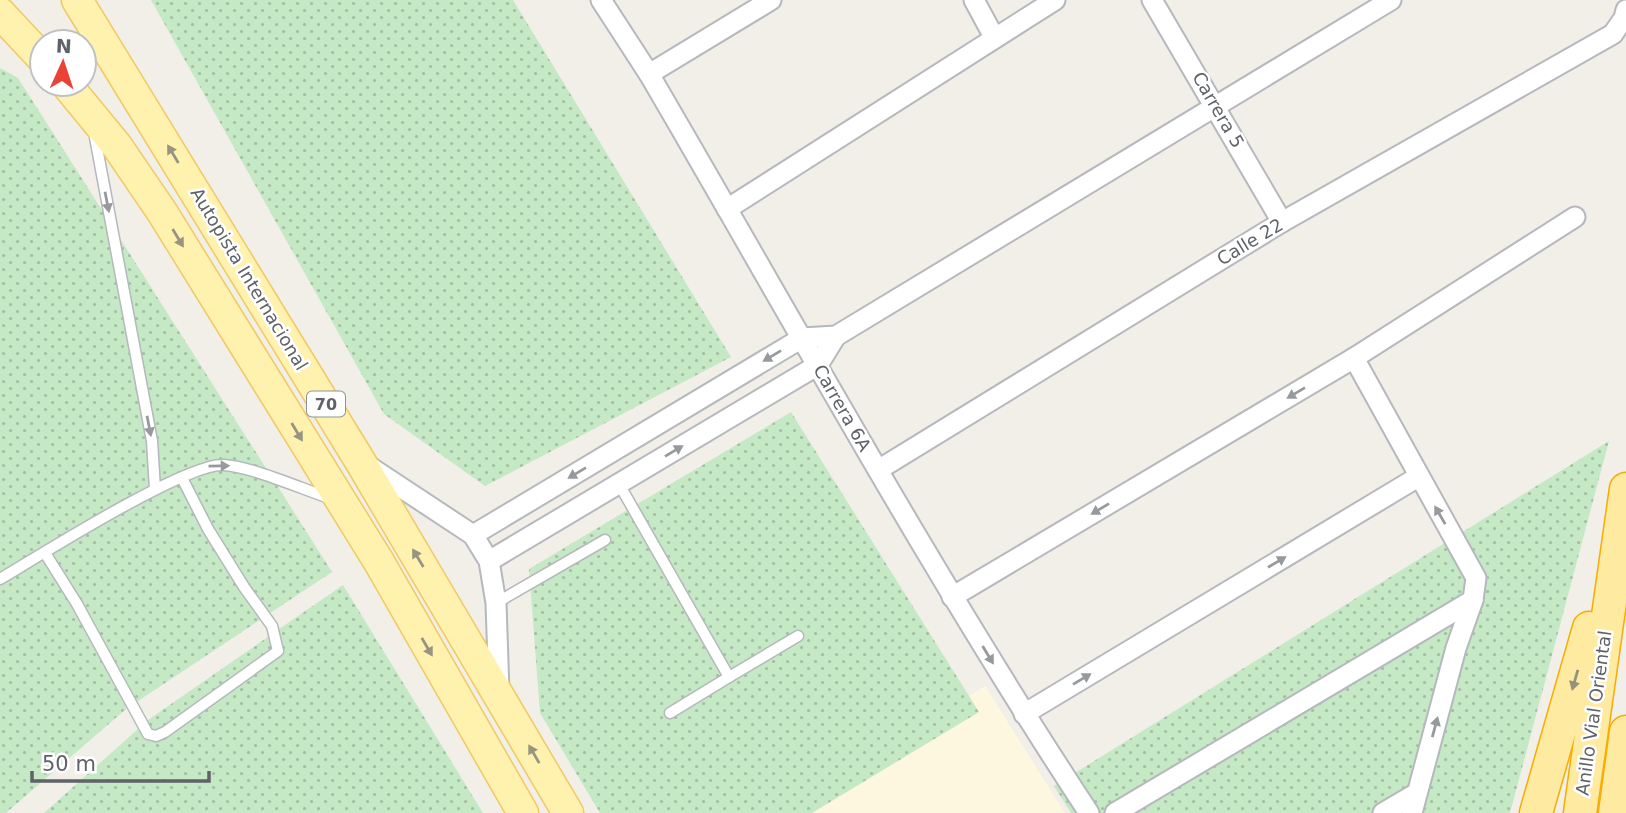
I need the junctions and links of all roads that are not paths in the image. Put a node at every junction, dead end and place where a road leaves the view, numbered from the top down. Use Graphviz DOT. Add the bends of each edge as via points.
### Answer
graph roads {
  1 [pos="77,0"];
  2 [pos="601,0"];
  3 [pos="771,0"];
  4 [pos="974,0"];
  5 [pos="1055,0"];
  6 [pos="1152,0"];
  7 [pos="1391,0"];
  8 [pos="0,13"];
  9 [pos="1625,14"];
  10 [pos="994,37"];
  11 [pos="28,43"];
  12 [pos="649,74"];
  13 [pos="78,98"];
  14 [pos="1217,107"];
  15 [pos="90,111"];
  16 [pos="727,209"];
  17 [pos="1575,217"];
  18 [pos="1282,222"];
  19 [pos="836,336"];
  20 [pos="802,338"];
  21 [pos="1354,358"];
  22 [pos="818,365"];
  23 [pos="360,461"];
  24 [pos="878,470"];
  25 [pos="1418,477"];
  26 [pos="182,478"];
  27 [pos="619,484"];
  28 [pos="155,489"];
  29 [pos="1626,489"];
  30 [pos="339,501"];
  31 [pos="473,535"];
  32 [pos="605,540"];
  33 [pos="45,553"];
  34 [pos="489,561"];
  35 [pos="1615,570"];
  36 [pos="0,579"];
  37 [pos="953,597"];
  38 [pos="1473,600"];
  39 [pos="496,603"];
  40 [pos="798,636"];
  41 [pos="729,677"];
  42 [pos="499,693"];
  43 [pos="670,713"];
  44 [pos="1024,714"];
  45 [pos="1625,744"];
  46 [pos="1418,793"];
  47 [pos="523,813"];
  48 [pos="568,813"];
  49 [pos="1088,813"];
  50 [pos="1115,813"];
  51 [pos="1383,813"];
  52 [pos="1412,813"];
  53 [pos="1536,813"];
  54 [pos="1580,813"];
  55 [pos="1615,813"];
  23 -- 1 [label="main road, Autopista Internacional / 70, one-way"];
  2 -- 12 [label="street, Carrera 6A"];
  3 -- 12 [label="street"];
  4 -- 10 [label="street"];
  5 -- 10 [label="street"];
  6 -- 14 [label="street, Carrera 5"];
  7 -- 14 [label="street"];
  8 -- 11 [label="main road"];
  9 -- 18 [label="street, Calle 22" via="1613,34"];
  10 -- 16 [label="street"];
  12 -- 16 [label="street, Carrera 6A"];
  13 -- 15 [label="main road, 70"];
  14 -- 18 [label="street, Carrera 5"];
  14 -- 19 [label="street"];
  15 -- 28 [label="lane, one-way" via="152,442"];
  15 -- 30 [label="main road, 70, one-way" via="162,212"];
  16 -- 20 [label="street, Carrera 6A"];
  17 -- 21 [label="street"];
  18 -- 24 [label="street, Calle 22"];
  19 -- 20 [label="street"];
  19 -- 22 [label="street"];
  20 -- 22 [label="street, Carrera 6A"];
  20 -- 31 [label="street, one-way"];
  21 -- 25 [label="street"];
  21 -- 37 [label="street, one-way"];
  22 -- 24 [label="street, Carrera 6A"];
  27 -- 22 [label="street, one-way"];
  23 -- 31 [label="street"];
  42 -- 23 [label="main road, Autopista Internacional / 70, one-way"];
  24 -- 37 [label="street, Carrera 6A"];
  38 -- 25 [label="street, one-way" via="1476,578"];
  44 -- 25 [label="street, one-way"];
  26 -- 28 [label="lane"];
  26 -- 30 [label="lane, one-way" via="223,464"];
  26 -- 33 [label="lane" via="208,529 272,626 278,651 164,732 148,734"];
  27 -- 34 [label="street"];
  27 -- 41 [label="lane"];
  28 -- 33 [label="lane"];
  29 -- 35 [label="highway, Anillo Vial Oriental"];
  30 -- 47 [label="main road, 70, one-way"];
  31 -- 34 [label="street"];
  32 -- 39 [label="lane"];
  33 -- 36 [label="lane"];
  34 -- 39 [label="street"];
  35 -- 53 [label="highway, one-way" via="1593,612"];
  35 -- 54 [label="highway, Anillo Vial Oriental"];
  37 -- 44 [label="street, Carrera 6A, one-way"];
  46 -- 38 [label="street, one-way"];
  38 -- 50 [label="street"];
  39 -- 42 [label="street"];
  40 -- 41 [label="lane"];
  41 -- 43 [label="lane"];
  48 -- 42 [label="main road, Autopista Internacional / 70, one-way"];
  44 -- 49 [label="street, Carrera 6A"];
  45 -- 55 [label="highway, Anillo Vial Oriental"];
  46 -- 51 [label="street"];
  46 -- 52 [label="street"];
}
